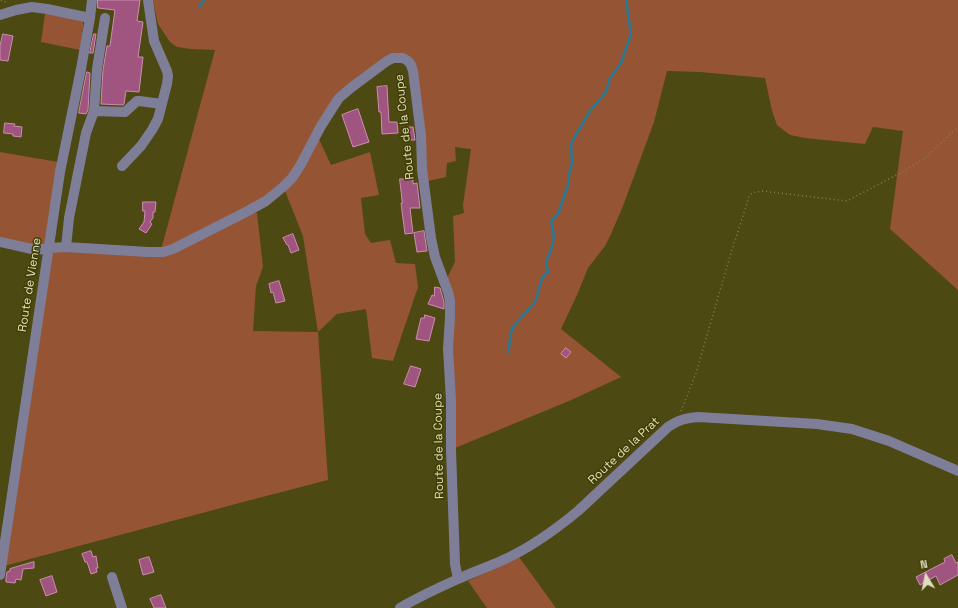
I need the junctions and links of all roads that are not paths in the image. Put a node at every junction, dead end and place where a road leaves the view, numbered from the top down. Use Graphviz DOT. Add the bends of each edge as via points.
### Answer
graph roads {
  1 [pos="92,0"];
  2 [pos="148,0"];
  3 [pos="0,15"];
  4 [pos="90,18"];
  5 [pos="105,18"];
  6 [pos="162,104"];
  7 [pos="94,111"];
  8 [pos="122,166"];
  9 [pos="0,242"];
  10 [pos="66,247"];
  11 [pos="49,248"];
  12 [pos="958,471"];
  13 [pos="0,575"];
  14 [pos="112,577"];
  15 [pos="458,579"];
  16 [pos="122,608"];
  17 [pos="400,608"];
  1 -- 4 [label="street, Route de Vienne"];
  2 -- 6 [label="street" via="154,41 168,76"];
  3 -- 4 [label="street" via="32,7"];
  4 -- 11 [label="street, Route de Vienne" via="60,172"];
  5 -- 7 [label="street"];
  6 -- 7 [label="street" via="137,101 125,112"];
  6 -- 8 [label="street" via="152,130"];
  7 -- 10 [label="street" via="86,133 69,218"];
  9 -- 11 [label="street, Route de la Coupe" via="36,250"];
  10 -- 11 [label="street, Route de la Coupe"];
  10 -- 15 [label="street, Route de la Coupe" via="163,252 246,212 266,201 292,178 339,98 387,61 404,58 408,61 413,70 415,84 431,238 450,301 448,349 455,564"];
  11 -- 13 [label="street, Route de Vienne"];
  12 -- 15 [label="street, Route de la Prat" via="889,441 852,429 817,424 686,418 668,427 563,524 510,556"];
  14 -- 16 [label="street"];
  15 -- 17 [label="street, Route de la Prat"];
}
